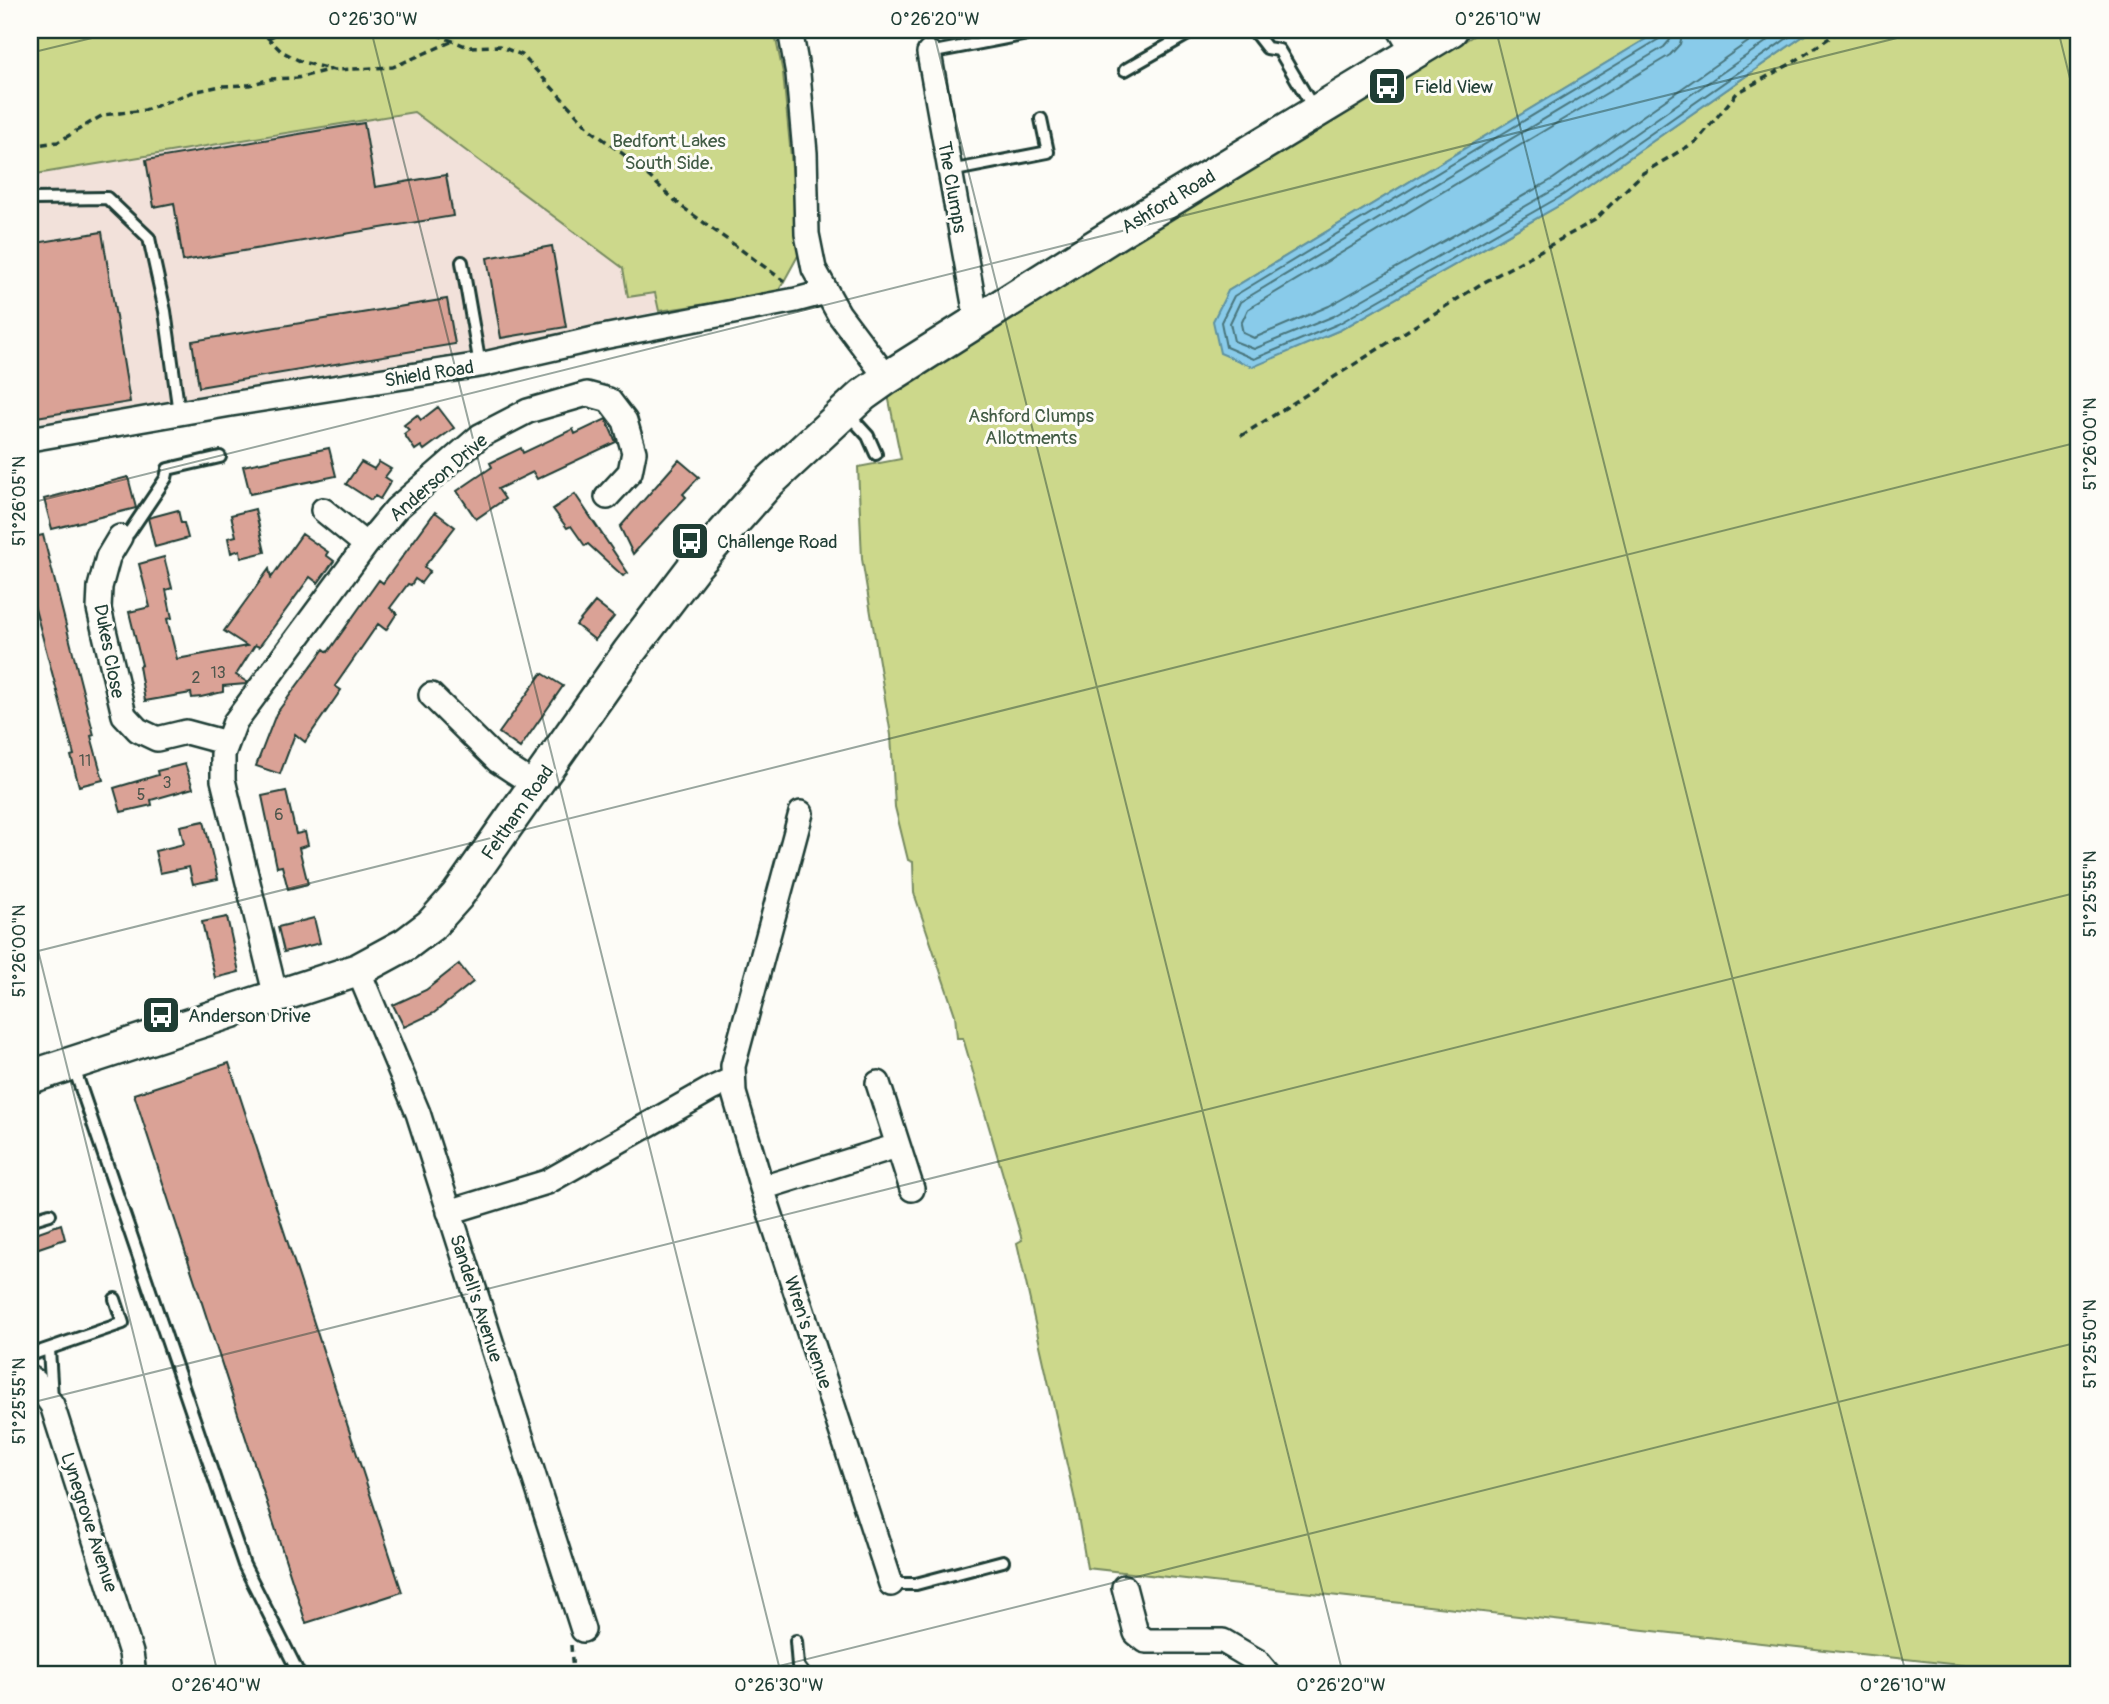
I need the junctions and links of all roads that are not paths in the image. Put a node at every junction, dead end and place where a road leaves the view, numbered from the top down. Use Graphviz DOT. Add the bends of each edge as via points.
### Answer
graph roads {
  1 [pos="790,30"];
  2 [pos="1195,30"];
  3 [pos="1253,30"];
  4 [pos="1451,30"];
  5 [pos="1044,31"];
  6 [pos="1407,41"];
  7 [pos="929,53"];
  8 [pos="1125,70"];
  9 [pos="1315,111"];
  10 [pos="1041,119"];
  11 [pos="950,172"];
  12 [pos="34,199"];
  13 [pos="463,262"];
  14 [pos="826,292"];
  15 [pos="977,321"];
  16 [pos="480,365"];
  17 [pos="887,378"];
  18 [pos="845,411"];
  19 [pos="179,413"];
  20 [pos="30,439"];
  21 [pos="876,454"];
  22 [pos="220,457"];
  23 [pos="607,497"];
  24 [pos="323,510"];
  25 [pos="120,537"];
  26 [pos="366,545"];
  27 [pos="431,695"];
  28 [pos="227,743"];
  29 [pos="536,786"];
  30 [pos="802,813"];
  31 [pos="358,970"];
  32 [pos="276,997"];
  33 [pos="72,1062"];
  34 [pos="30,1077"];
  35 [pos="733,1079"];
  36 [pos="878,1083"];
  37 [pos="898,1146"];
  38 [pos="762,1188"];
  39 [pos="912,1189"];
  40 [pos="449,1212"];
  41 [pos="50,1214"];
  42 [pos="30,1220"];
  43 [pos="115,1299"];
  44 [pos="49,1349"];
  45 [pos="30,1355"];
  46 [pos="30,1378"];
  47 [pos="52,1405"];
  48 [pos="1003,1561"];
  49 [pos="891,1584"];
  50 [pos="1124,1587"];
  51 [pos="583,1630"];
  52 [pos="796,1641"];
  53 [pos="135,1674"];
  54 [pos="299,1674"];
  55 [pos="804,1674"];
  56 [pos="1268,1674"];
  1 -- 14 [label="street" via="805,153 807,234 814,269"];
  2 -- 8 [label="lane"];
  3 -- 9 [label="lane" via="1267,48 1279,50"];
  4 -- 6 [label="main road, Ashford Road"];
  5 -- 7 [label="lane"];
  6 -- 9 [label="main road, Ashford Road"];
  7 -- 11 [label="street, The Clumps"];
  9 -- 15 [label="main road, Ashford Road"];
  10 -- 11 [label="lane" via="1048,152"];
  11 -- 15 [label="street, The Clumps"];
  12 -- 19 [label="lane" via="107,198 149,239"];
  13 -- 16 [label="lane"];
  14 -- 16 [label="street, Shield Road"];
  14 -- 17 [label="street"];
  15 -- 17 [label="main road, Ashford Road"];
  16 -- 19 [label="street, Shield Road"];
  17 -- 18 [label="main road, Feltham Road"];
  18 -- 21 [label="lane" via="868,436"];
  18 -- 29 [label="main road, Feltham Road" via="768,483 693,568"];
  19 -- 20 [label="street, Shield Road"];
  22 -- 25 [label="lane" via="168,469 129,533"];
  23 -- 26 [label="street, Anderson Drive" via="631,472 634,452 625,421 609,400 587,394 528,411 480,436 396,509"];
  24 -- 26 [label="street"];
  25 -- 28 [label="street, Dukes Close" via="99,552 99,609 124,715 138,730 157,739 186,732"];
  26 -- 28 [label="street, Anderson Drive" via="235,722"];
  27 -- 29 [label="street" via="498,761"];
  28 -- 32 [label="street, Anderson Drive" via="223,780"];
  29 -- 31 [label="main road, Feltham Road" via="432,925"];
  30 -- 35 [label="street, Wren's Avenue"];
  31 -- 32 [label="main road, Feltham Road"];
  31 -- 40 [label="street, Sandell's Avenue" via="418,1113"];
  32 -- 33 [label="main road, Feltham Road"];
  33 -- 34 [label="main road, Feltham Road"];
  33 -- 54 [label="lane" via="244,1565"];
  35 -- 38 [label="street, Wren's Avenue"];
  35 -- 40 [label="street" via="547,1182"];
  36 -- 37 [label="street"];
  37 -- 38 [label="street"];
  37 -- 39 [label="street"];
  38 -- 49 [label="street, Wren's Avenue"];
  40 -- 51 [label="street, Sandell's Avenue"];
  41 -- 42 [label="lane"];
  43 -- 44 [label="lane" via="123,1323"];
  44 -- 45 [label="lane"];
  44 -- 47 [label="lane"];
  46 -- 47 [label="street, Lynegrove Avenue"];
  47 -- 53 [label="street, Lynegrove Avenue"];
  48 -- 49 [label="lane" via="916,1584"];
  50 -- 56 [label="street" via="1136,1633 1146,1641 1223,1641 1257,1661"];
  52 -- 55 [label="lane" via="798,1666"];
}
